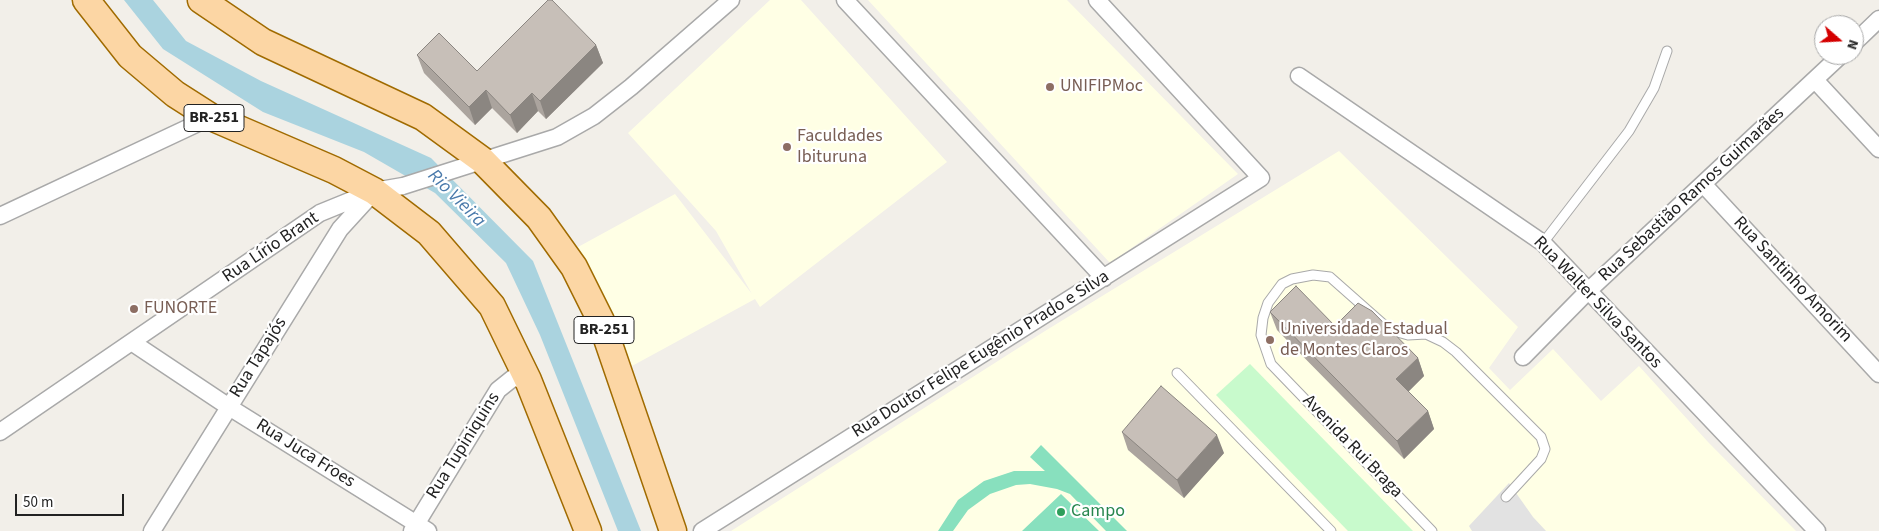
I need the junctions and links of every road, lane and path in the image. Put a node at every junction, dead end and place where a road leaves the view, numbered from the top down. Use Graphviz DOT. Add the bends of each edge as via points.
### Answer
graph roads {
  1 [pos="86,0"];
  2 [pos="201,0"];
  3 [pos="845,0"];
  4 [pos="1097,0"];
  5 [pos="719,4"];
  6 [pos="1879,19"];
  7 [pos="1864,33"];
  8 [pos="1667,51"];
  9 [pos="1831,65"];
  10 [pos="1299,76"];
  11 [pos="1815,80"];
  12 [pos="211,117"];
  13 [pos="1879,149"];
  14 [pos="482,160"];
  15 [pos="1704,185"];
  16 [pos="374,191"];
  17 [pos="0,216"];
  18 [pos="1543,243"];
  19 [pos="1104,278"];
  20 [pos="1587,292"];
  21 [pos="133,343"];
  22 [pos="1523,357"];
  23 [pos="1177,373"];
  24 [pos="1879,374"];
  25 [pos="528,380"];
  26 [pos="229,407"];
  27 [pos="0,432"];
  28 [pos="1506,497"];
  29 [pos="419,529"];
  30 [pos="152,531"];
  31 [pos="588,531"];
  32 [pos="673,531"];
  33 [pos="702,531"];
  34 [pos="1331,531"];
  35 [pos="1432,531"];
  36 [pos="1817,531"];
  1 -- 12 [label="main road, BR-251" via="130,56 175,94"];
  2 -- 14 [label="main road, BR-251" via="263,42 423,117"];
  3 -- 19 [label="street"];
  4 -- 19 [label="street, Rua Doutor Felipe Eugênio Prado e Silva" via="1261,178"];
  5 -- 14 [label="street, Rua Lírio Brant" via="631,87 594,116 557,137"];
  6 -- 7 [label="street"];
  8 -- 18 [label="lane" via="1654,88 1629,131"];
  9 -- 11 [label="street, Rua Sebastião Ramos Guimarães"];
  10 -- 18 [label="street, Rua Walter Silva Santos"];
  11 -- 13 [label="street"];
  11 -- 15 [label="street, Rua Sebastião Ramos Guimarães"];
  12 -- 16 [label="main road, BR-251" via="334,170"];
  12 -- 17 [label="street"];
  14 -- 16 [label="street, Rua Lírio Brant" via="403,186"];
  14 -- 32 [label="main road, BR-251" via="539,218 574,267 601,321"];
  15 -- 20 [label="street, Rua Sebastião Ramos Guimarães"];
  15 -- 24 [label="street, Rua Santinho Amorim"];
  16 -- 21 [label="street, Rua Lírio Brant" via="320,213"];
  16 -- 25 [label="main road, BR-251" via="429,233 492,306"];
  16 -- 26 [label="street, Rua Tapajós" via="340,228"];
  18 -- 20 [label="street, Rua Walter Silva Santos"];
  19 -- 33 [label="street, Rua Doutor Felipe Eugênio Prado e Silva"];
  20 -- 22 [label="street, Rua Sebastião Ramos Guimarães"];
  20 -- 36 [label="street, Rua Walter Silva Santos"];
  21 -- 26 [label="street, Rua Juca Froes"];
  21 -- 27 [label="street, Rua Lírio Brant"];
  23 -- 34 [label="lane"];
  25 -- 29 [label="street, Rua Tupiniquins" via="512,378 498,390"];
  25 -- 31 [label="main road, BR-251"];
  26 -- 29 [label="street, Rua Juca Froes"];
  26 -- 30 [label="street, Rua Tapajós"];
  28 -- 35 [label="lane, Avenida Rui Braga" via="1541,459 1545,450 1540,438 1443,342 1426,334 1408,335 1390,330 1330,277 1313,275 1282,284 1268,303 1263,318 1261,336 1271,364"];
}
